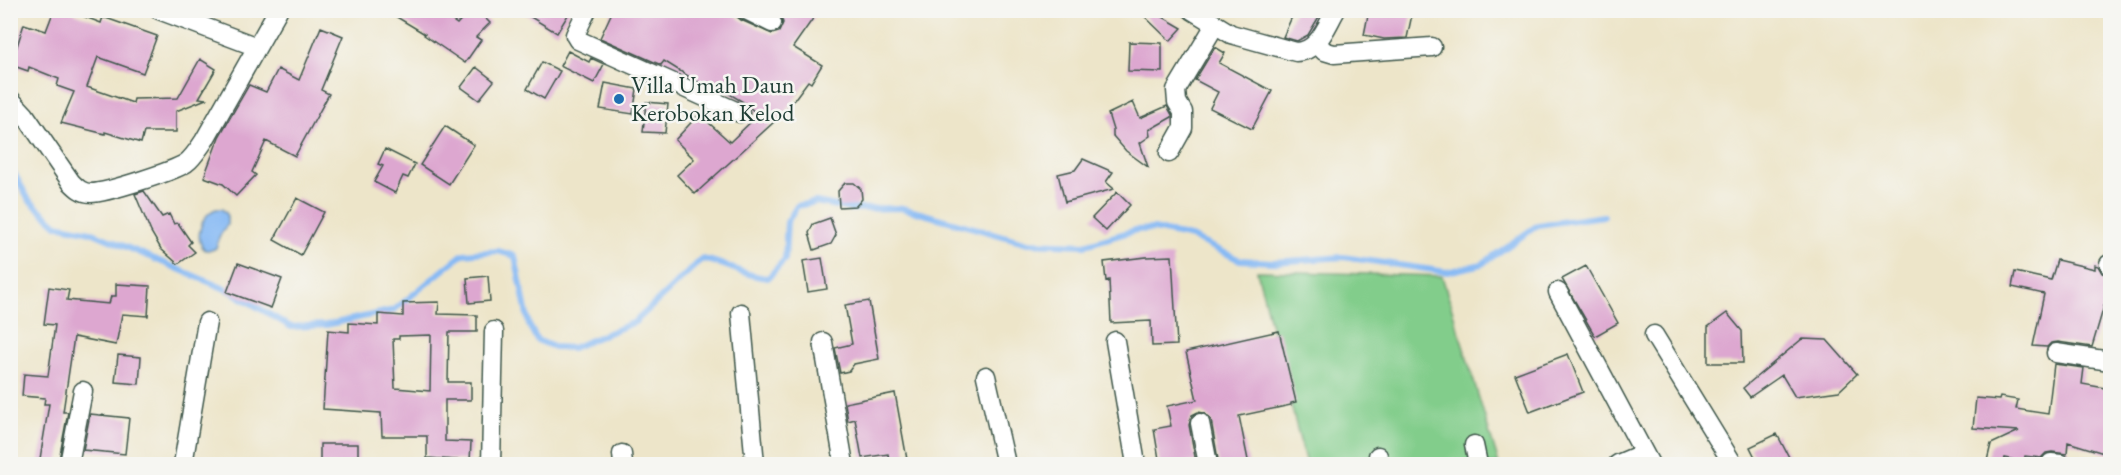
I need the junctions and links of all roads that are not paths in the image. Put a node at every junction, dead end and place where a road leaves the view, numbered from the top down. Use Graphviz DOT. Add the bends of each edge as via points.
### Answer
graph roads {
  1 [pos="159,10"];
  2 [pos="278,10"];
  3 [pos="587,10"];
  4 [pos="746,10"];
  5 [pos="1192,10"];
  6 [pos="1336,10"];
  7 [pos="772,23"];
  8 [pos="1215,25"];
  9 [pos="1317,43"];
  10 [pos="257,47"];
  11 [pos="1432,47"];
  12 [pos="10,99"];
  13 [pos="740,113"];
  14 [pos="1169,153"];
  15 [pos="1558,292"];
  16 [pos="741,313"];
  17 [pos="207,322"];
  18 [pos="494,331"];
  19 [pos="1654,335"];
  20 [pos="1115,341"];
  21 [pos="823,342"];
  22 [pos="2056,353"];
  23 [pos="2110,361"];
  24 [pos="986,376"];
  25 [pos="83,391"];
  26 [pos="1200,423"];
  27 [pos="1474,445"];
  28 [pos="1647,459"];
  29 [pos="69,465"];
  30 [pos="183,465"];
  31 [pos="491,465"];
  32 [pos="755,465"];
  33 [pos="844,465"];
  34 [pos="1006,465"];
  35 [pos="1136,465"];
  36 [pos="1208,465"];
  37 [pos="1478,465"];
  38 [pos="1618,465"];
  39 [pos="1733,465"];
  1 -- 10 [label="street"];
  2 -- 10 [label="street"];
  3 -- 13 [label="street" via="575,35 578,40"];
  4 -- 7 [label="street"];
  5 -- 8 [label="street"];
  6 -- 9 [label="street"];
  8 -- 9 [label="street" via="1231,34 1296,52 1308,51"];
  8 -- 14 [label="street" via="1176,90 1183,128"];
  9 -- 11 [label="street" via="1334,54"];
  10 -- 12 [label="street" via="191,159 146,179 97,192 85,192 76,186"];
  15 -- 28 [label="street"];
  16 -- 32 [label="street"];
  17 -- 30 [label="street"];
  18 -- 31 [label="street"];
  19 -- 39 [label="street"];
  20 -- 35 [label="street"];
  21 -- 33 [label="street"];
  22 -- 23 [label="street"];
  24 -- 34 [label="street"];
  25 -- 29 [label="street"];
  26 -- 36 [label="street"];
  27 -- 37 [label="street"];
  28 -- 38 [label="street"];
}
